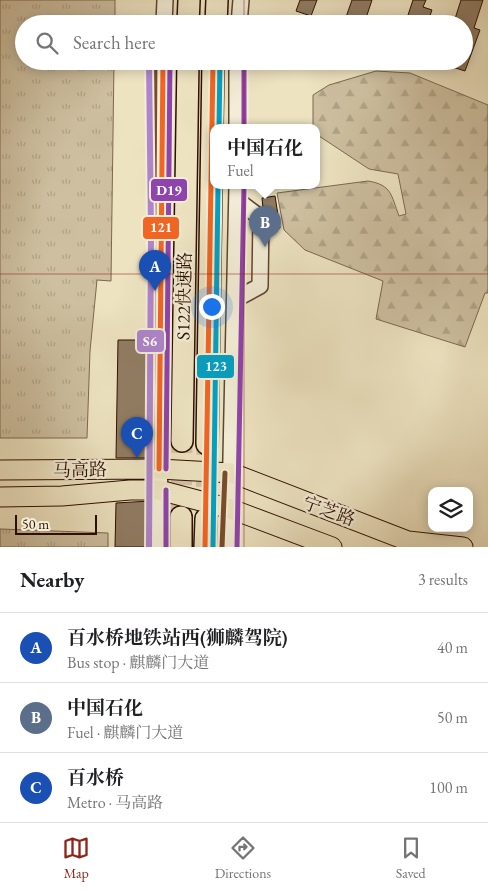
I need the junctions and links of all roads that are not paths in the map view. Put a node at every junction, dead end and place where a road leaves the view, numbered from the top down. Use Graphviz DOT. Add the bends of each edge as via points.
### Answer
graph roads {
  1 [pos="164,0"];
  2 [pos="189,0"];
  3 [pos="217,0"];
  4 [pos="241,0"];
  5 [pos="164,15"];
  6 [pos="188,15"];
  7 [pos="216,15"];
  8 [pos="240,15"];
  9 [pos="163,70"];
  10 [pos="188,70"];
  11 [pos="213,70"];
  12 [pos="237,70"];
  13 [pos="212,124"];
  14 [pos="237,124"];
  15 [pos="211,189"];
  16 [pos="237,193"];
  17 [pos="236,299"];
  18 [pos="182,441"];
  19 [pos="207,444"];
  20 [pos="159,469"];
  21 [pos="0,470"];
  22 [pos="232,473"];
  23 [pos="159,490"];
  24 [pos="0,497"];
  25 [pos="231,509"];
  26 [pos="181,517"];
  27 [pos="206,519"];
  28 [pos="458,546"];
  29 [pos="158,547"];
  30 [pos="181,547"];
  31 [pos="205,547"];
  32 [pos="229,547"];
  33 [pos="332,547"];
  1 -- 5 [label="street"];
  2 -- 6 [label="highway"];
  3 -- 7 [label="highway"];
  4 -- 8 [label="street"];
  9 -- 20 [label="street"];
  10 -- 18 [label="highway, S122快速路"];
  11 -- 13 [label="highway, S122快速路"];
  12 -- 14 [label="street"];
  15 -- 19 [label="highway, S122快速路"];
  16 -- 17 [label="street"];
  16 -- 17 [label="street" via="261,218 260,286"];
  17 -- 22 [label="street"];
  20 -- 21 [label="main road, 马高路"];
  20 -- 22 [label="main road, 马高路"];
  20 -- 23 [label="street"];
  22 -- 25 [label="street"];
  22 -- 28 [label="main road, 宁芝路" via="408,541"];
  23 -- 24 [label="main road, 马高路"];
  23 -- 25 [label="main road, 马高路"];
  23 -- 29 [label="street"];
  25 -- 32 [label="street"];
  25 -- 33 [label="main road, 宁芝路"];
  26 -- 30 [label="highway"];
  27 -- 31 [label="highway"];
}
